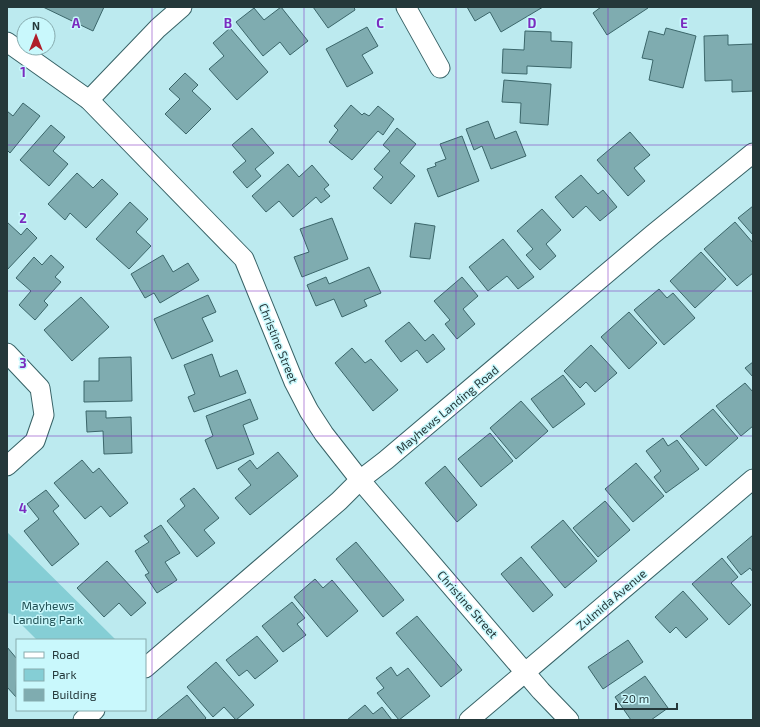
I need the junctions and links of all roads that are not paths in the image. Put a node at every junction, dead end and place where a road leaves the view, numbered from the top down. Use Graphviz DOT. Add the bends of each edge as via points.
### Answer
graph roads {
  1 [pos="182,7"];
  2 [pos="406,7"];
  3 [pos="7,42"];
  4 [pos="440,68"];
  5 [pos="89,100"];
  6 [pos="753,153"];
  7 [pos="7,353"];
  8 [pos="7,466"];
  9 [pos="360,480"];
  10 [pos="753,480"];
  11 [pos="146,667"];
  12 [pos="526,672"];
  13 [pos="94,711"];
  14 [pos="83,720"];
  15 [pos="469,720"];
  16 [pos="569,720"];
  1 -- 5 [label="street" via="158,28"];
  2 -- 4 [label="street"];
  3 -- 5 [label="street, Christine Street"];
  5 -- 9 [label="street, Christine Street" via="244,259 297,388 324,434"];
  6 -- 9 [label="street, Mayhews Landing Road"];
  7 -- 8 [label="street" via="40,388 44,415 35,441"];
  9 -- 11 [label="street, Mayhews Landing Road"];
  9 -- 12 [label="street, Christine Street"];
  10 -- 12 [label="street, Zulmida Avenue"];
  12 -- 15 [label="street, Zulmida Avenue"];
  12 -- 16 [label="street, Christine Street"];
  13 -- 14 [label="street"];
}
